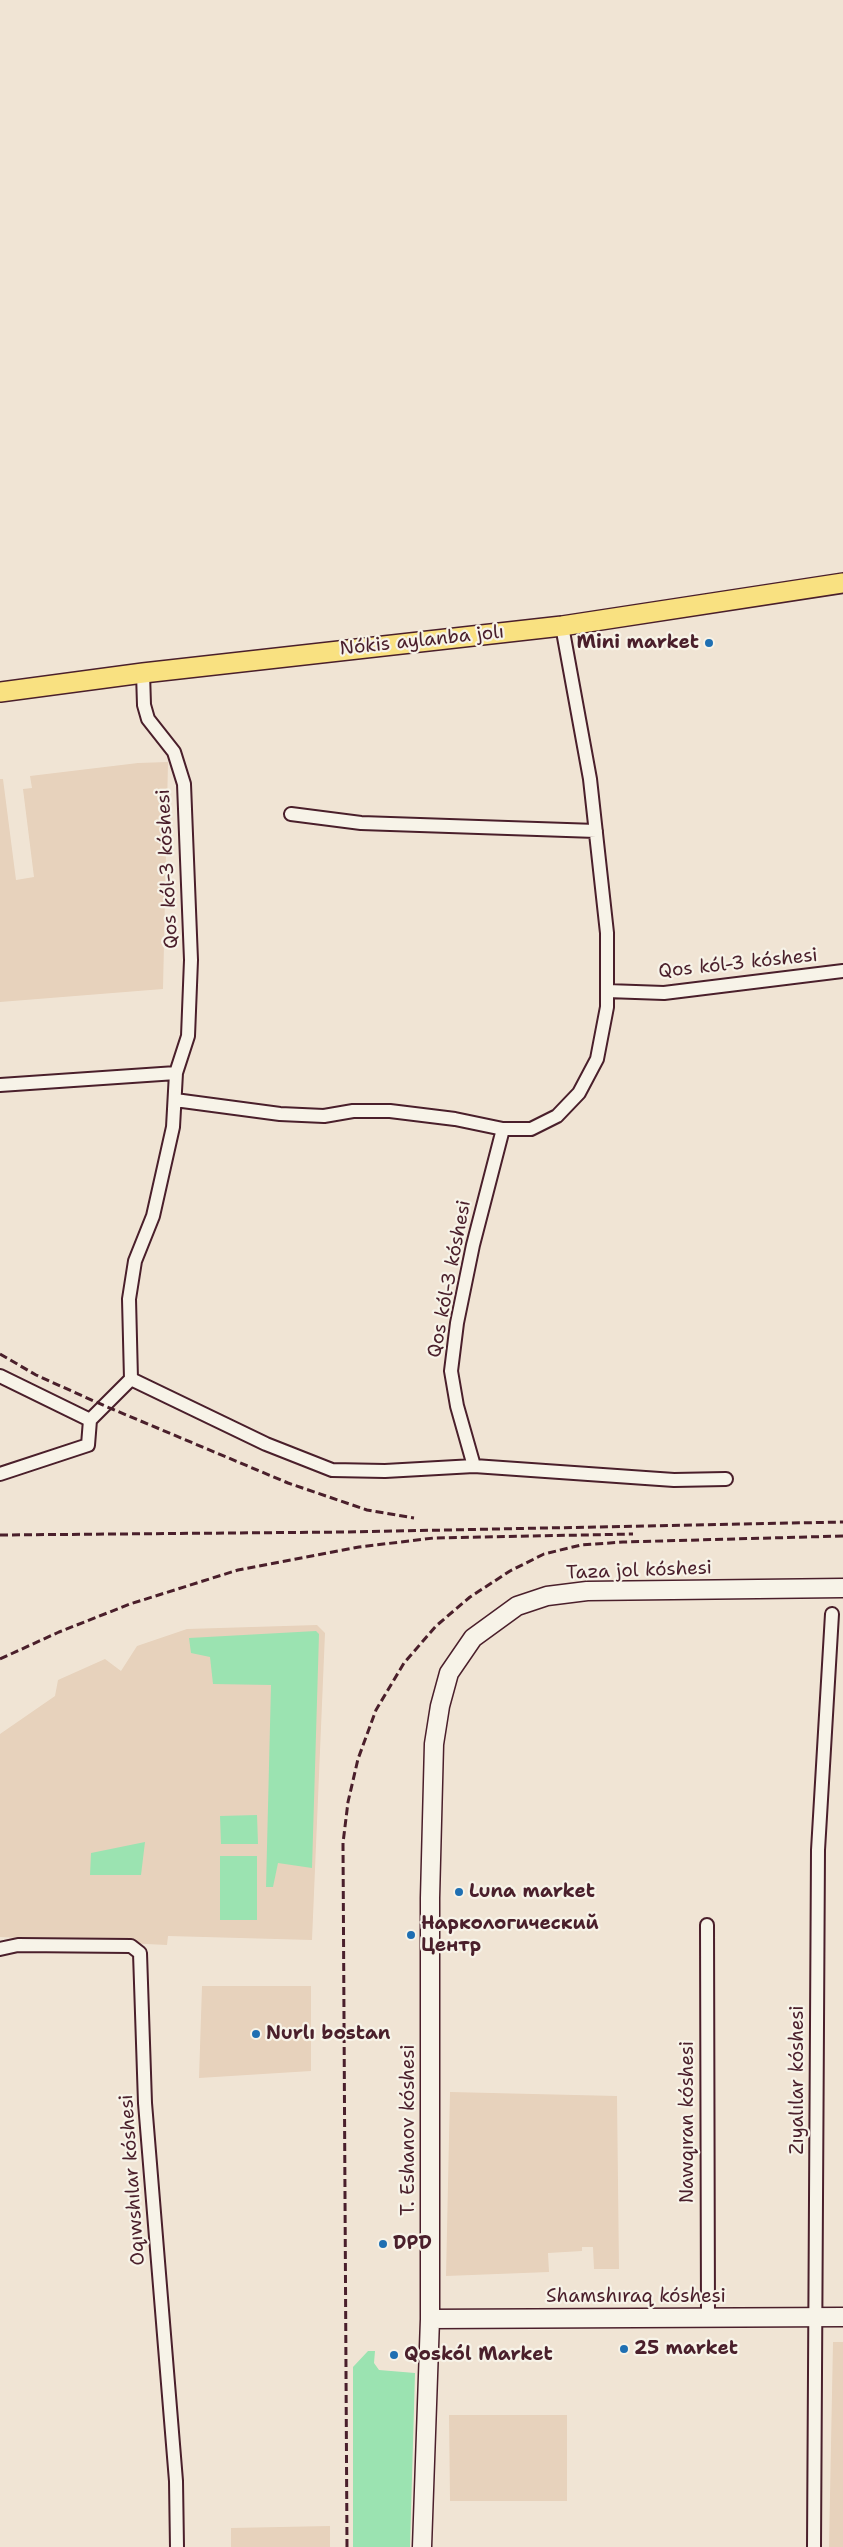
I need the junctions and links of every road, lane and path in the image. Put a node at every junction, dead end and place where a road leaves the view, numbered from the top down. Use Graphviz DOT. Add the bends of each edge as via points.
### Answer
graph roads {
  1 [pos="843,583"];
  2 [pos="562,626"];
  3 [pos="143,673"];
  4 [pos="0,692"];
  5 [pos="291,814"];
  6 [pos="596,831"];
  7 [pos="843,971"];
  8 [pos="607,990"];
  9 [pos="176,1073"];
  10 [pos="0,1085"];
  11 [pos="175,1100"];
  12 [pos="503,1129"];
  13 [pos="0,1376"];
  14 [pos="131,1380"];
  15 [pos="90,1420"];
  16 [pos="474,1466"];
  17 [pos="0,1474"];
  18 [pos="726,1479"];
  19 [pos="843,1588"];
  20 [pos="832,1614"];
  21 [pos="434,1744"];
  22 [pos="707,1925"];
  23 [pos="0,1949"];
  24 [pos="817,2317"];
  25 [pos="430,2318"];
  26 [pos="843,2318"];
  27 [pos="708,2319"];
  28 [pos="177,2547"];
  29 [pos="422,2547"];
  30 [pos="814,2547"];
  1 -- 2 [label="main road, Nókis aylanba jolı"];
  2 -- 3 [label="main road, Nókis aylanba jolı"];
  2 -- 6 [label="street" via="590,779"];
  3 -- 4 [label="main road, Nókis aylanba jolı"];
  3 -- 9 [label="street, Qos kól-3 kóshesi" via="148,719 174,752 184,784 191,960 188,1036"];
  5 -- 6 [label="street" via="361,823"];
  6 -- 8 [label="street" via="607,933"];
  7 -- 8 [label="street, Qos kól-3 kóshesi" via="664,993"];
  8 -- 12 [label="street" via="597,1059 579,1093 557,1116 532,1129"];
  9 -- 10 [label="street"];
  9 -- 11 [label="street, Qos kól-3 kóshesi"];
  11 -- 12 [label="street" via="280,1114 324,1116 353,1111 390,1112 455,1119"];
  11 -- 14 [label="street, Qos kól-3 kóshesi" via="173,1127 153,1216 135,1261 130,1290"];
  12 -- 16 [label="street, Qos kól-3 kóshesi" via="473,1245 451,1371"];
  13 -- 15 [label="street"];
  14 -- 15 [label="street"];
  14 -- 16 [label="street" via="266,1444 332,1470"];
  15 -- 17 [label="street" via="88,1446"];
  16 -- 18 [label="street" via="674,1480"];
  19 -- 21 [label="main road, Taza jol kóshesi" via="587,1591 547,1596 517,1606 473,1638 449,1674"];
  20 -- 24 [label="street, Zıyalılar kóshesi" via="818,1850"];
  21 -- 25 [label="main road, T. Eshanov kóshesi" via="430,1898"];
  22 -- 27 [label="street, Nawqıran kóshesi"];
  23 -- 28 [label="street, Oqıwshılar kóshesi" via="18,1945 131,1946 140,1953 145,2102 176,2481"];
  24 -- 26 [label="main road, Shamshıraq kóshesi"];
  24 -- 27 [label="main road, Shamshıraq kóshesi"];
  24 -- 30 [label="street, Zıyalılar kóshesi"];
  25 -- 27 [label="main road, Shamshıraq kóshesi"];
  25 -- 29 [label="main road, T. Eshanov kóshesi"];
}
